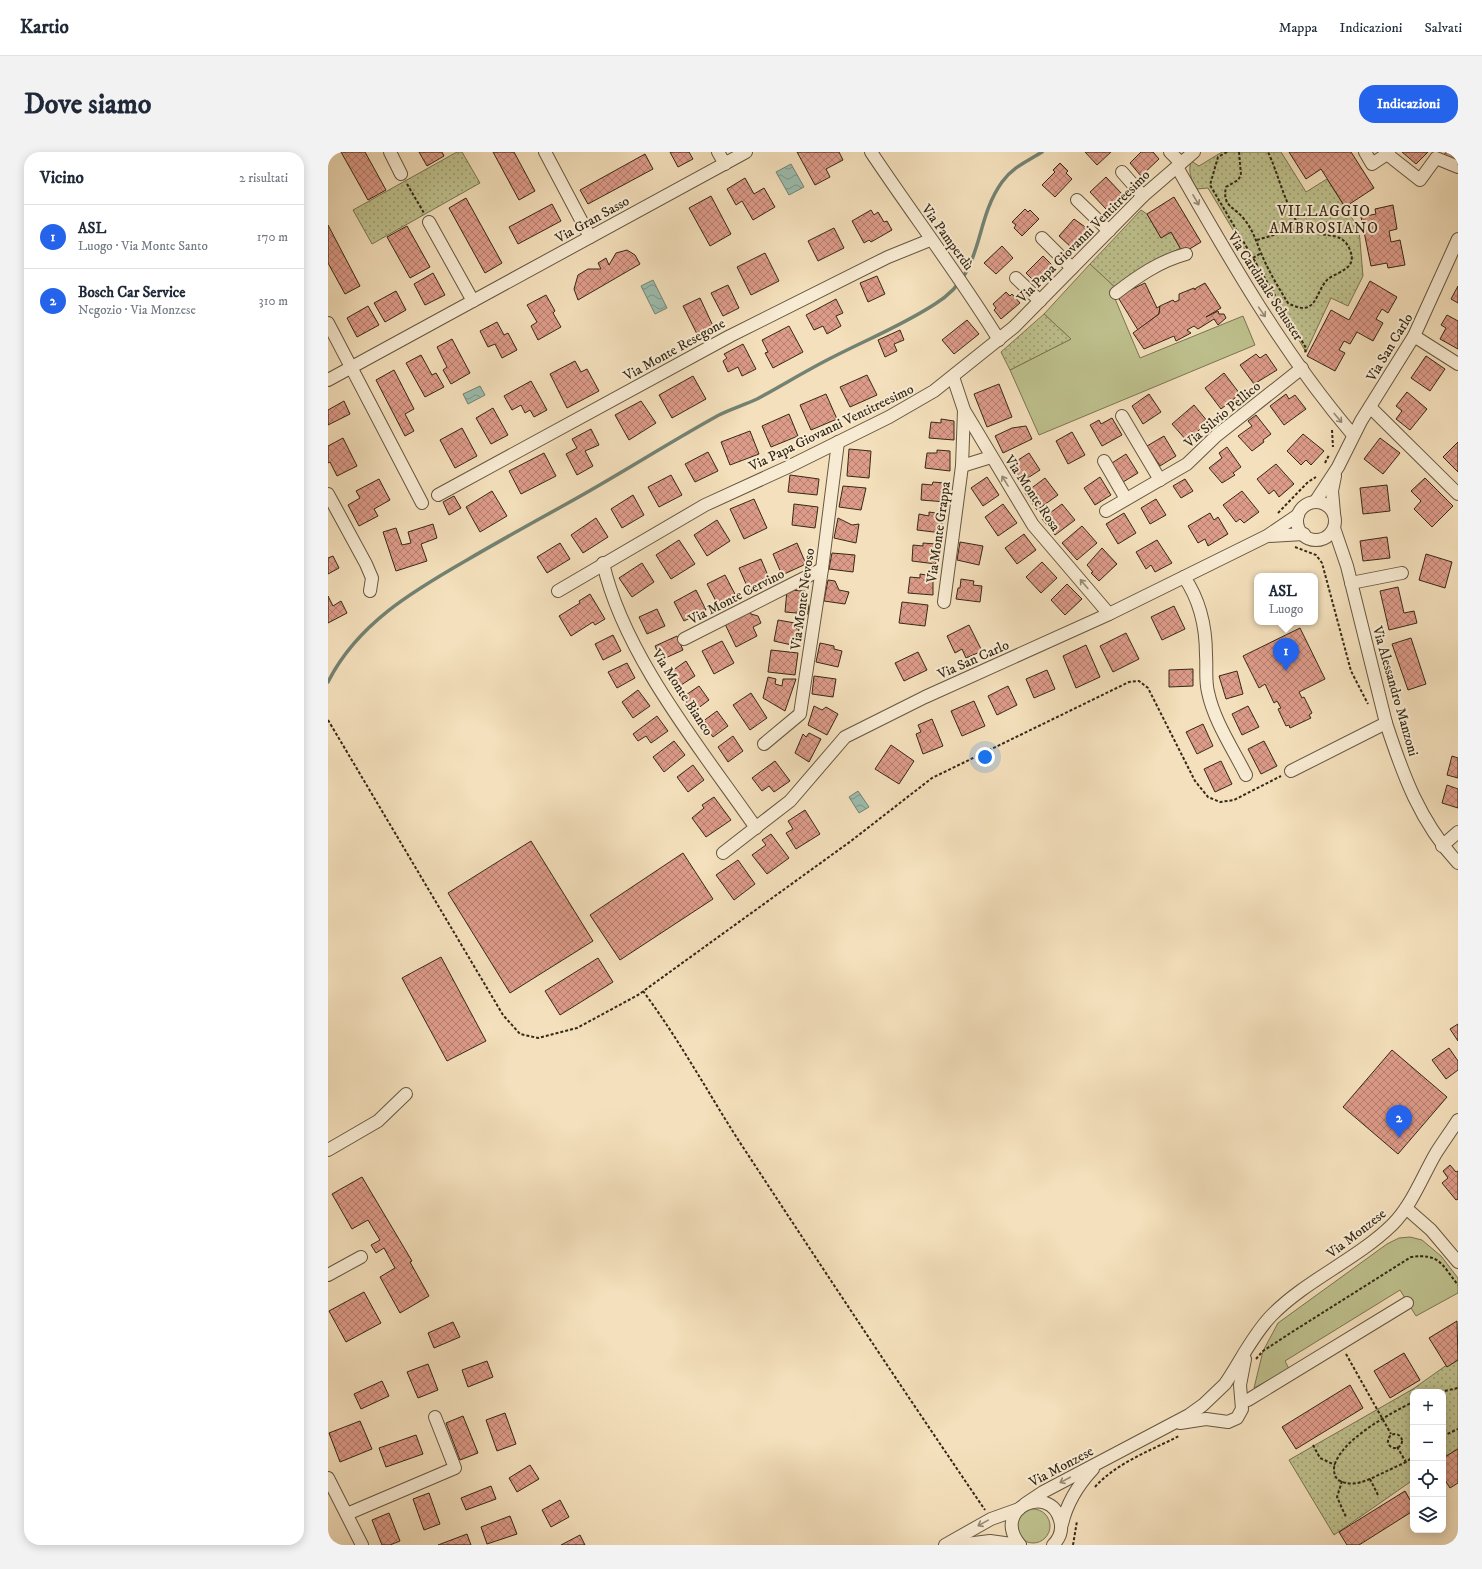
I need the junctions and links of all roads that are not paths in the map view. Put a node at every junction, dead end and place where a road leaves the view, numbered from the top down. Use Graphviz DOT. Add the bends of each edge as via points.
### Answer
graph roads {
  1 [pos="390,152"];
  2 [pos="545,152"];
  3 [pos="718,152"];
  4 [pos="746,152"];
  5 [pos="871,152"];
  6 [pos="1170,152"];
  7 [pos="1194,152"];
  8 [pos="1365,152"];
  9 [pos="1388,153"];
  10 [pos="725,164"];
  11 [pos="1179,165"];
  12 [pos="1458,167"];
  13 [pos="1122,172"];
  14 [pos="402,174"];
  15 [pos="1143,196"];
  16 [pos="1077,200"];
  17 [pos="429,222"];
  18 [pos="1108,231"];
  19 [pos="590,238"];
  20 [pos="1042,238"];
  21 [pos="1458,239"];
  22 [pos="930,240"];
  23 [pos="1186,254"];
  24 [pos="1454,260"];
  25 [pos="1072,268"];
  26 [pos="1016,278"];
  27 [pos="1116,293"];
  28 [pos="473,301"];
  29 [pos="1040,301"];
  30 [pos="328,323"];
  31 [pos="1414,336"];
  32 [pos="999,340"];
  33 [pos="1458,364"];
  34 [pos="352,368"];
  35 [pos="1302,368"];
  36 [pos="953,377"];
  37 [pos="328,380"];
  38 [pos="1370,407"];
  39 [pos="964,410"];
  40 [pos="1122,416"];
  41 [pos="1353,435"];
  42 [pos="838,442"];
  43 [pos="991,457"];
  44 [pos="1104,461"];
  45 [pos="962,466"];
  46 [pos="1338,467"];
  47 [pos="1160,480"];
  48 [pos="328,494"];
  49 [pos="1458,494"];
  50 [pos="438,495"];
  51 [pos="1126,499"];
  52 [pos="1315,502"];
  53 [pos="422,503"];
  54 [pos="1106,511"];
  55 [pos="1334,514"];
  56 [pos="1298,515"];
  57 [pos="1334,528"];
  58 [pos="1304,534"];
  59 [pos="1267,536"];
  60 [pos="1324,538"];
  61 [pos="603,563"];
  62 [pos="822,569"];
  63 [pos="1402,573"];
  64 [pos="1184,577"];
  65 [pos="1350,580"];
  66 [pos="370,591"];
  67 [pos="558,591"];
  68 [pos="944,602"];
  69 [pos="1109,614"];
  70 [pos="684,639"];
  71 [pos="1386,723"];
  72 [pos="764,744"];
  73 [pos="1291,771"];
  74 [pos="1246,775"];
  75 [pos="756,828"];
  76 [pos="1458,832"];
  77 [pos="1442,846"];
  78 [pos="723,852"];
  79 [pos="1458,863"];
  80 [pos="406,1094"];
  81 [pos="1458,1120"];
  82 [pos="328,1150"];
  83 [pos="1406,1208"];
  84 [pos="361,1257"];
  85 [pos="1458,1262"];
  86 [pos="328,1276"];
  87 [pos="1408,1303"];
  88 [pos="1248,1349"];
  89 [pos="1216,1394"];
  90 [pos="1242,1401"];
  91 [pos="435,1417"];
  92 [pos="1220,1421"];
  93 [pos="1171,1425"];
  94 [pos="1112,1456"];
  95 [pos="328,1478"];
  96 [pos="1022,1506"];
  97 [pos="347,1514"];
  98 [pos="1061,1528"];
  99 [pos="362,1545"];
  100 [pos="945,1545"];
  101 [pos="958,1545"];
  102 [pos="1020,1545"];
  103 [pos="1053,1545"];
  104 [pos="1061,1545"];
  1 -- 14 [label="street"];
  2 -- 19 [label="street"];
  3 -- 10 [label="street"];
  4 -- 10 [label="street, Via Gran Sasso"];
  5 -- 22 [label="street, Via Pamperdù"];
  6 -- 11 [label="street, Via Cardinale Schuster"];
  7 -- 11 [label="street, Via Papa Giovanni Ventitreesimo"];
  8 -- 9 [label="street" via="1372,164"];
  9 -- 12 [label="street" via="1420,180 1436,158"];
  10 -- 19 [label="street, Via Gran Sasso"];
  11 -- 15 [label="street, Via Papa Giovanni Ventitreesimo"];
  11 -- 35 [label="street, Via Cardinale Schuster, one-way" via="1258,307"];
  13 -- 15 [label="street"];
  15 -- 18 [label="street, Via Papa Giovanni Ventitreesimo"];
  16 -- 18 [label="street"];
  17 -- 28 [label="street"];
  18 -- 25 [label="street, Via Papa Giovanni Ventitreesimo"];
  19 -- 28 [label="street, Via Gran Sasso"];
  20 -- 25 [label="street"];
  21 -- 24 [label="street, Via San Carlo"];
  22 -- 32 [label="street, Via Pamperdù" via="966,287"];
  22 -- 50 [label="street, Via Monte Resegone" via="888,257 750,325"];
  23 -- 27 [label="street" via="1171,258 1135,278"];
  24 -- 31 [label="street, Via San Carlo"];
  25 -- 29 [label="street, Via Papa Giovanni Ventitreesimo"];
  26 -- 29 [label="street"];
  28 -- 34 [label="street, Via Gran Sasso"];
  29 -- 32 [label="street, Via Papa Giovanni Ventitreesimo"];
  30 -- 34 [label="street"];
  31 -- 33 [label="street"];
  31 -- 38 [label="street, Via San Carlo"];
  32 -- 36 [label="street, Via Papa Giovanni Ventitreesimo"];
  34 -- 37 [label="street, Via Gran Sasso"];
  34 -- 53 [label="street"];
  35 -- 41 [label="street, Via Cardinale Schuster, one-way"];
  35 -- 47 [label="street, Via Silvio Pellico" via="1216,436 1187,464"];
  36 -- 39 [label="street, Via Monte Rosa"];
  36 -- 42 [label="street, Via Papa Giovanni Ventitreesimo" via="915,402"];
  38 -- 41 [label="street, Via San Carlo"];
  38 -- 49 [label="street"];
  39 -- 43 [label="street, Via Monte Rosa"];
  39 -- 45 [label="street, Via Monte Grappa"];
  40 -- 47 [label="street"];
  41 -- 46 [label="street, Via San Carlo"];
  42 -- 61 [label="street, Via Papa Giovanni Ventitreesimo" via="705,505"];
  42 -- 62 [label="street, Via Monte Nevoso"];
  43 -- 45 [label="street, Via Monte Grappa"];
  69 -- 43 [label="street, Via Monte Rosa, one-way" via="1033,525"];
  44 -- 51 [label="street"];
  45 -- 68 [label="street, Via Monte Grappa"];
  46 -- 52 [label="street, Via San Carlo"];
  46 -- 55 [label="street, Via San Carlo" via="1332,491"];
  47 -- 51 [label="street, Via Silvio Pellico"];
  48 -- 66 [label="street" via="366,564 372,578"];
  51 -- 54 [label="street, Via Silvio Pellico"];
  52 -- 55 [label="street" via="1326,505"];
  52 -- 56 [label="street" via="1305,506"];
  55 -- 57 [label="street"];
  56 -- 58 [label="street" via="1298,525"];
  56 -- 59 [label="street, Via San Carlo"];
  57 -- 60 [label="street"];
  57 -- 65 [label="street, Via Alessandro Manzoni"];
  58 -- 59 [label="street, Via San Carlo"];
  58 -- 60 [label="street" via="1313,539"];
  59 -- 64 [label="street, Via San Carlo"];
  60 -- 65 [label="street, Via Alessandro Manzoni" via="1335,551"];
  61 -- 67 [label="street, Via Papa Giovanni Ventitreesimo"];
  61 -- 75 [label="street, Via Monte Bianco" via="614,599 648,667 675,711"];
  62 -- 70 [label="street, Via Monte Cervino"];
  62 -- 72 [label="street, Via Monte Nevoso" via="800,714"];
  63 -- 65 [label="street"];
  64 -- 69 [label="street, Via San Carlo"];
  64 -- 74 [label="street" via="1203,621 1206,687 1210,701"];
  65 -- 71 [label="street, Via Alessandro Manzoni"];
  69 -- 75 [label="street, Via San Carlo" via="925,697 845,737 790,801"];
  71 -- 73 [label="street"];
  71 -- 77 [label="street, Via Alessandro Manzoni" via="1414,798"];
  75 -- 78 [label="street, Via San Carlo"];
  76 -- 77 [label="street"];
  77 -- 79 [label="street, Via Alessandro Manzoni"];
  80 -- 82 [label="street" via="378,1121"];
  81 -- 83 [label="street, Via Monzese" via="1436,1153"];
  83 -- 85 [label="street" via="1431,1230"];
  83 -- 88 [label="street, Via Monzese" via="1386,1231 1271,1316"];
  84 -- 86 [label="street"];
  87 -- 90 [label="street" via="1248,1400"];
  88 -- 89 [label="street, Via Monzese"];
  88 -- 90 [label="street, Via Monzese" via="1240,1385"];
  89 -- 90 [label="street" via="1232,1391"];
  89 -- 92 [label="street" via="1210,1404 1210,1411"];
  89 -- 93 [label="street, Via Monzese"];
  90 -- 92 [label="street, Via Monzese" via="1237,1418 1228,1422"];
  91 -- 97 [label="street" via="455,1468"];
  92 -- 93 [label="street, Via Monzese" via="1206,1419"];
  93 -- 94 [label="street, Via Monzese"];
  94 -- 96 [label="street, Via Monzese, one-way" via="1043,1492"];
  94 -- 98 [label="street, Via Monzese" via="1095,1468 1080,1485 1068,1504"];
  95 -- 97 [label="street"];
  96 -- 98 [label="street" via="1041,1501 1048,1504 1057,1512"];
  96 -- 100 [label="street, Via Monzese, one-way" via="991,1519"];
  96 -- 102 [label="street" via="1012,1523 1014,1535"];
  97 -- 99 [label="street"];
  98 -- 103 [label="street"];
  98 -- 104 [label="street"];
  101 -- 102 [label="street" via="990,1541"];
}
